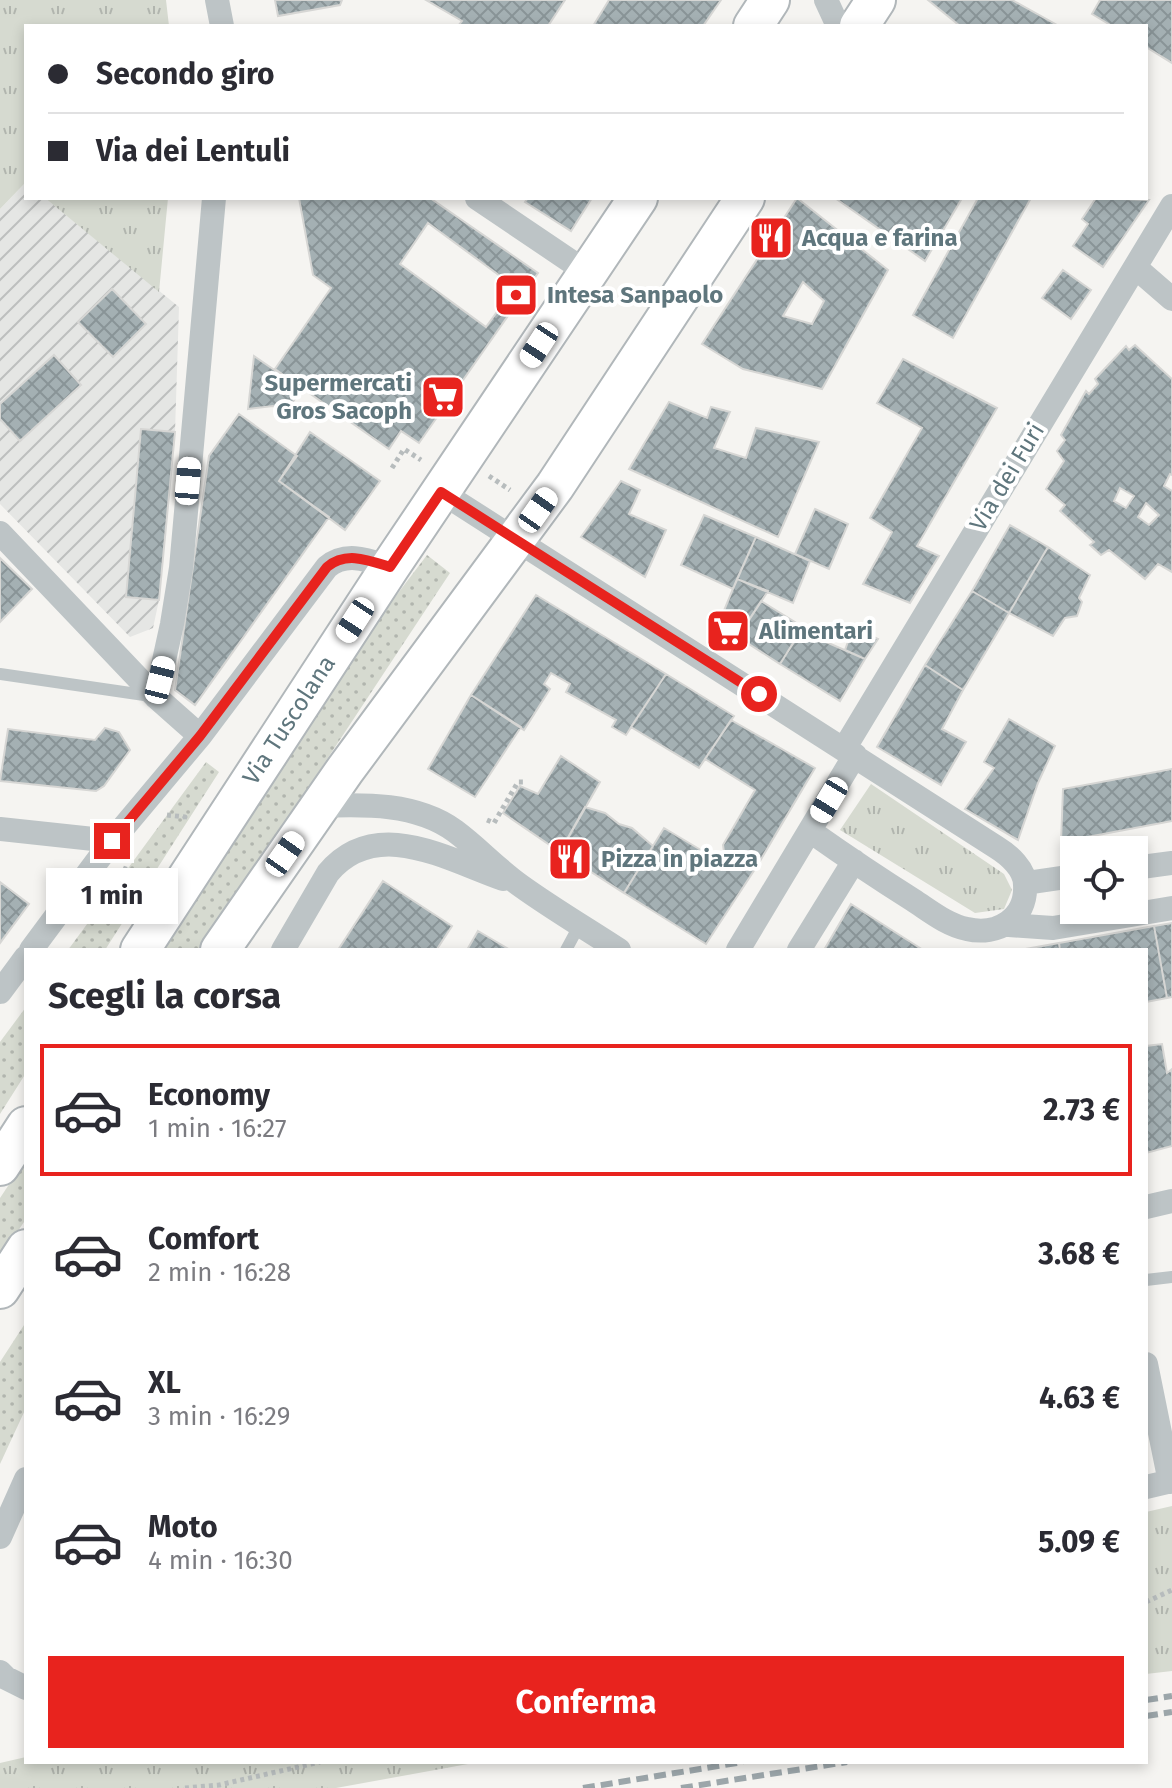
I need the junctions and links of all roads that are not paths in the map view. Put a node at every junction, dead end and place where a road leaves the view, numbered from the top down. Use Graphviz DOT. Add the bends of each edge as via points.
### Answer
graph roads {
  1 [pos="217,0"];
  2 [pos="770,0"];
  3 [pos="826,0"];
  4 [pos="876,0"];
  5 [pos="222,24"];
  6 [pos="754,24"];
  7 [pos="837,24"];
  8 [pos="860,24"];
  9 [pos="214,200"];
  10 [pos="480,200"];
  11 [pos="637,200"];
  12 [pos="744,200"];
  13 [pos="1172,206"];
  14 [pos="1135,267"];
  15 [pos="588,273"];
  16 [pos="1172,299"];
  17 [pos="432,476"];
  18 [pos="0,533"];
  19 [pos="516,540"];
  20 [pos="390,567"];
  21 [pos="0,674"];
  22 [pos="156,697"];
  23 [pos="200,736"];
  24 [pos="849,752"];
  25 [pos="319,806"];
  26 [pos="0,829"];
  27 [pos="810,831"];
  28 [pos="112,841"];
  29 [pos="854,861"];
  30 [pos="1172,863"];
  31 [pos="1148,866"];
  32 [pos="1060,878"];
  33 [pos="1026,883"];
  34 [pos="520,885"];
  35 [pos="1172,908"];
  36 [pos="580,924"];
  37 [pos="1009,925"];
  38 [pos="32,948"];
  39 [pos="141,948"];
  40 [pos="221,948"];
  41 [pos="284,948"];
  42 [pos="567,948"];
  43 [pos="616,948"];
  44 [pos="739,948"];
  45 [pos="800,948"];
  46 [pos="24,960"];
  47 [pos="0,992"];
  48 [pos="24,1129"];
  49 [pos="0,1166"];
  50 [pos="1172,1201"];
  51 [pos="1148,1207"];
  52 [pos="24,1252"];
  53 [pos="1172,1277"];
  54 [pos="1148,1280"];
  55 [pos="0,1289"];
  56 [pos="1148,1373"];
  57 [pos="1171,1482"];
  58 [pos="24,1483"];
  59 [pos="1148,1487"];
  60 [pos="0,1537"];
  61 [pos="0,1672"];
  62 [pos="24,1687"];
  1 -- 5 [label="street"];
  2 -- 6 [label="main road"];
  3 -- 7 [label="street"];
  4 -- 8 [label="main road"];
  9 -- 22 [label="street" via="181,568"];
  10 -- 15 [label="street"];
  11 -- 15 [label="main road, Via Tuscolana"];
  12 -- 19 [label="main road"];
  13 -- 14 [label="street, Via dei Furi"];
  14 -- 16 [label="street"];
  14 -- 24 [label="street, Via dei Furi"];
  15 -- 17 [label="main road, Via Tuscolana"];
  17 -- 19 [label="street"];
  17 -- 20 [label="main road, Via Tuscolana"];
  18 -- 22 [label="street"];
  19 -- 24 [label="street"];
  19 -- 25 [label="main road"];
  20 -- 23 [label="street" via="353,557 327,567"];
  20 -- 39 [label="main road, Via Tuscolana"];
  21 -- 22 [label="lane"];
  22 -- 23 [label="street"];
  23 -- 28 [label="street"];
  24 -- 27 [label="street, Via dei Furi"];
  24 -- 33 [label="street" via="1005,853"];
  25 -- 34 [label="street" via="395,808 433,818"];
  25 -- 40 [label="main road"];
  26 -- 28 [label="street"];
  27 -- 29 [label="street"];
  27 -- 44 [label="street, Via dei Furi"];
  28 -- 38 [label="street"];
  29 -- 37 [label="street" via="954,925 985,931"];
  29 -- 45 [label="street"];
  30 -- 31 [label="street"];
  32 -- 33 [label="street"];
  33 -- 37 [label="street"];
  34 -- 36 [label="street"];
  34 -- 41 [label="street" via="402,845 364,846 336,863"];
  35 -- 37 [label="street" via="1053,928"];
  36 -- 42 [label="lane"];
  36 -- 43 [label="street"];
  46 -- 47 [label="street"];
  48 -- 49 [label="main road"];
  50 -- 51 [label="street"];
  52 -- 55 [label="main road"];
  53 -- 54 [label="lane"];
  56 -- 57 [label="street"];
  57 -- 59 [label="street"];
  58 -- 60 [label="street"];
  61 -- 62 [label="street"];
}
